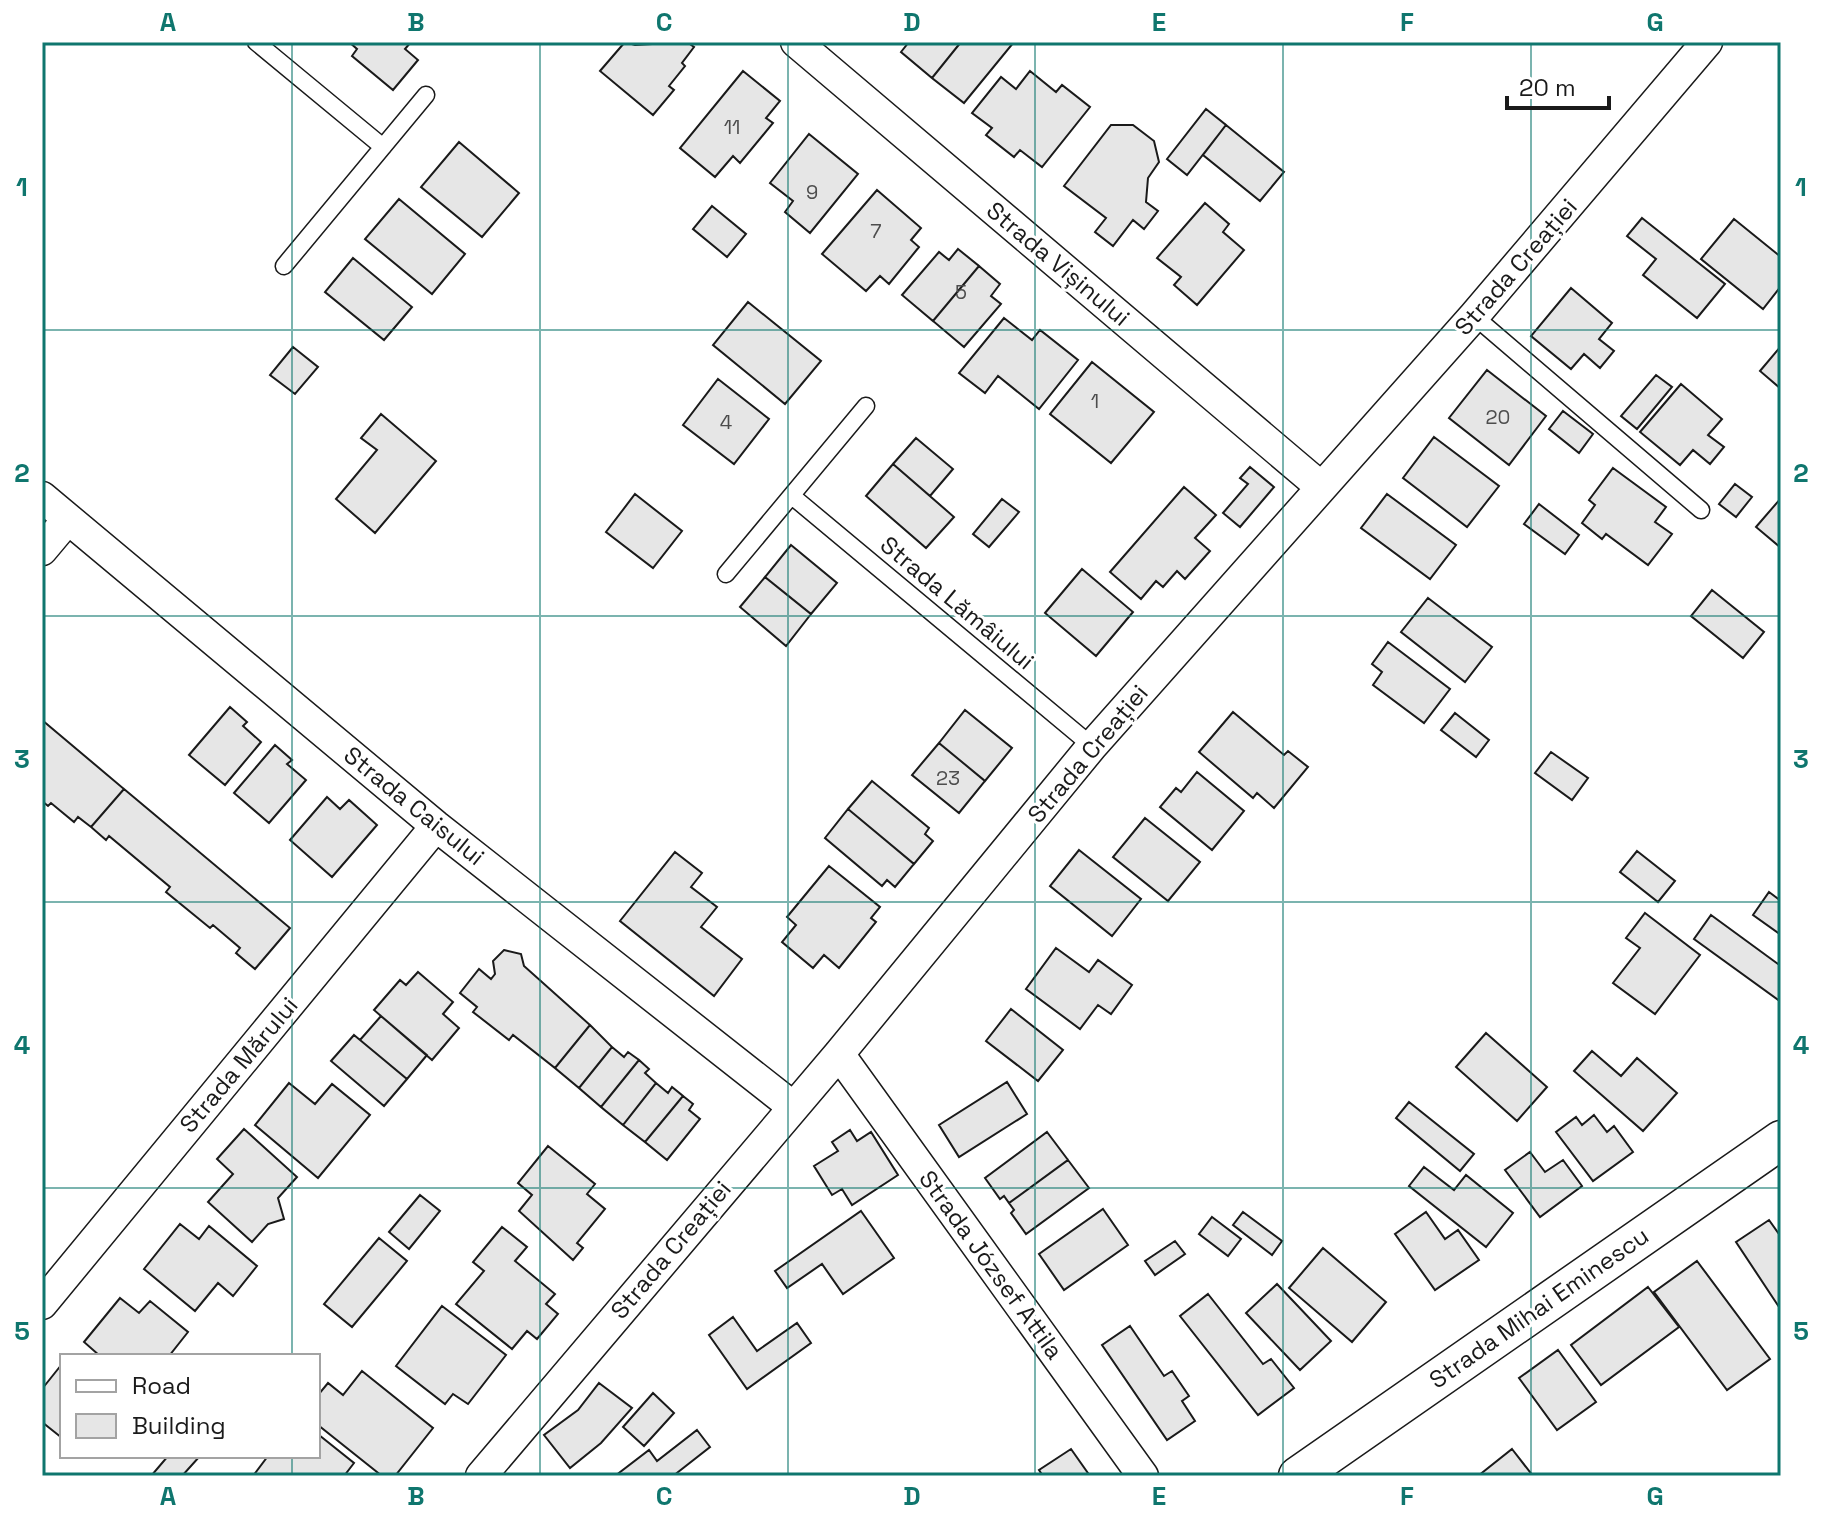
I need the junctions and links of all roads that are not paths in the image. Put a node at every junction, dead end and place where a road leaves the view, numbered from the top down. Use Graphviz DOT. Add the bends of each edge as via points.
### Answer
graph roads {
  1 [pos="256,42"];
  2 [pos="796,42"];
  3 [pos="1707,42"];
  4 [pos="426,95"];
  5 [pos="383,147"];
  6 [pos="284,266"];
  7 [pos="1474,316"];
  8 [pos="866,406"];
  9 [pos="1321,487"];
  10 [pos="792,496"];
  11 [pos="42,497"];
  12 [pos="1701,510"];
  13 [pos="68,519"];
  14 [pos="42,550"];
  15 [pos="726,574"];
  16 [pos="1092,746"];
  17 [pos="436,826"];
  18 [pos="839,1054"];
  19 [pos="792,1106"];
  20 [pos="1781,1140"];
  21 [pos="42,1304"];
  22 [pos="498,1469"];
  23 [pos="1143,1476"];
  24 [pos="1298,1476"];
  1 -- 5 [label="lane"];
  2 -- 9 [label="street, Strada Vișinului"];
  3 -- 7 [label="street, Strada Creației"];
  4 -- 5 [label="lane"];
  5 -- 6 [label="lane"];
  7 -- 9 [label="street, Strada Creației"];
  7 -- 12 [label="lane"];
  8 -- 10 [label="lane"];
  9 -- 16 [label="street, Strada Creației"];
  10 -- 15 [label="lane"];
  10 -- 16 [label="lane, Strada Lămâiului"];
  11 -- 13 [label="street, Strada Caisului"];
  13 -- 14 [label="street"];
  13 -- 17 [label="street, Strada Caisului"];
  16 -- 18 [label="street, Strada Creației"];
  17 -- 19 [label="street, Strada Caisului"];
  17 -- 21 [label="street, Strada Mărului"];
  18 -- 19 [label="street, Strada Creației"];
  18 -- 23 [label="street, Strada József Attila"];
  19 -- 22 [label="street, Strada Creației"];
  20 -- 24 [label="street, Strada Mihai Eminescu"];
}
